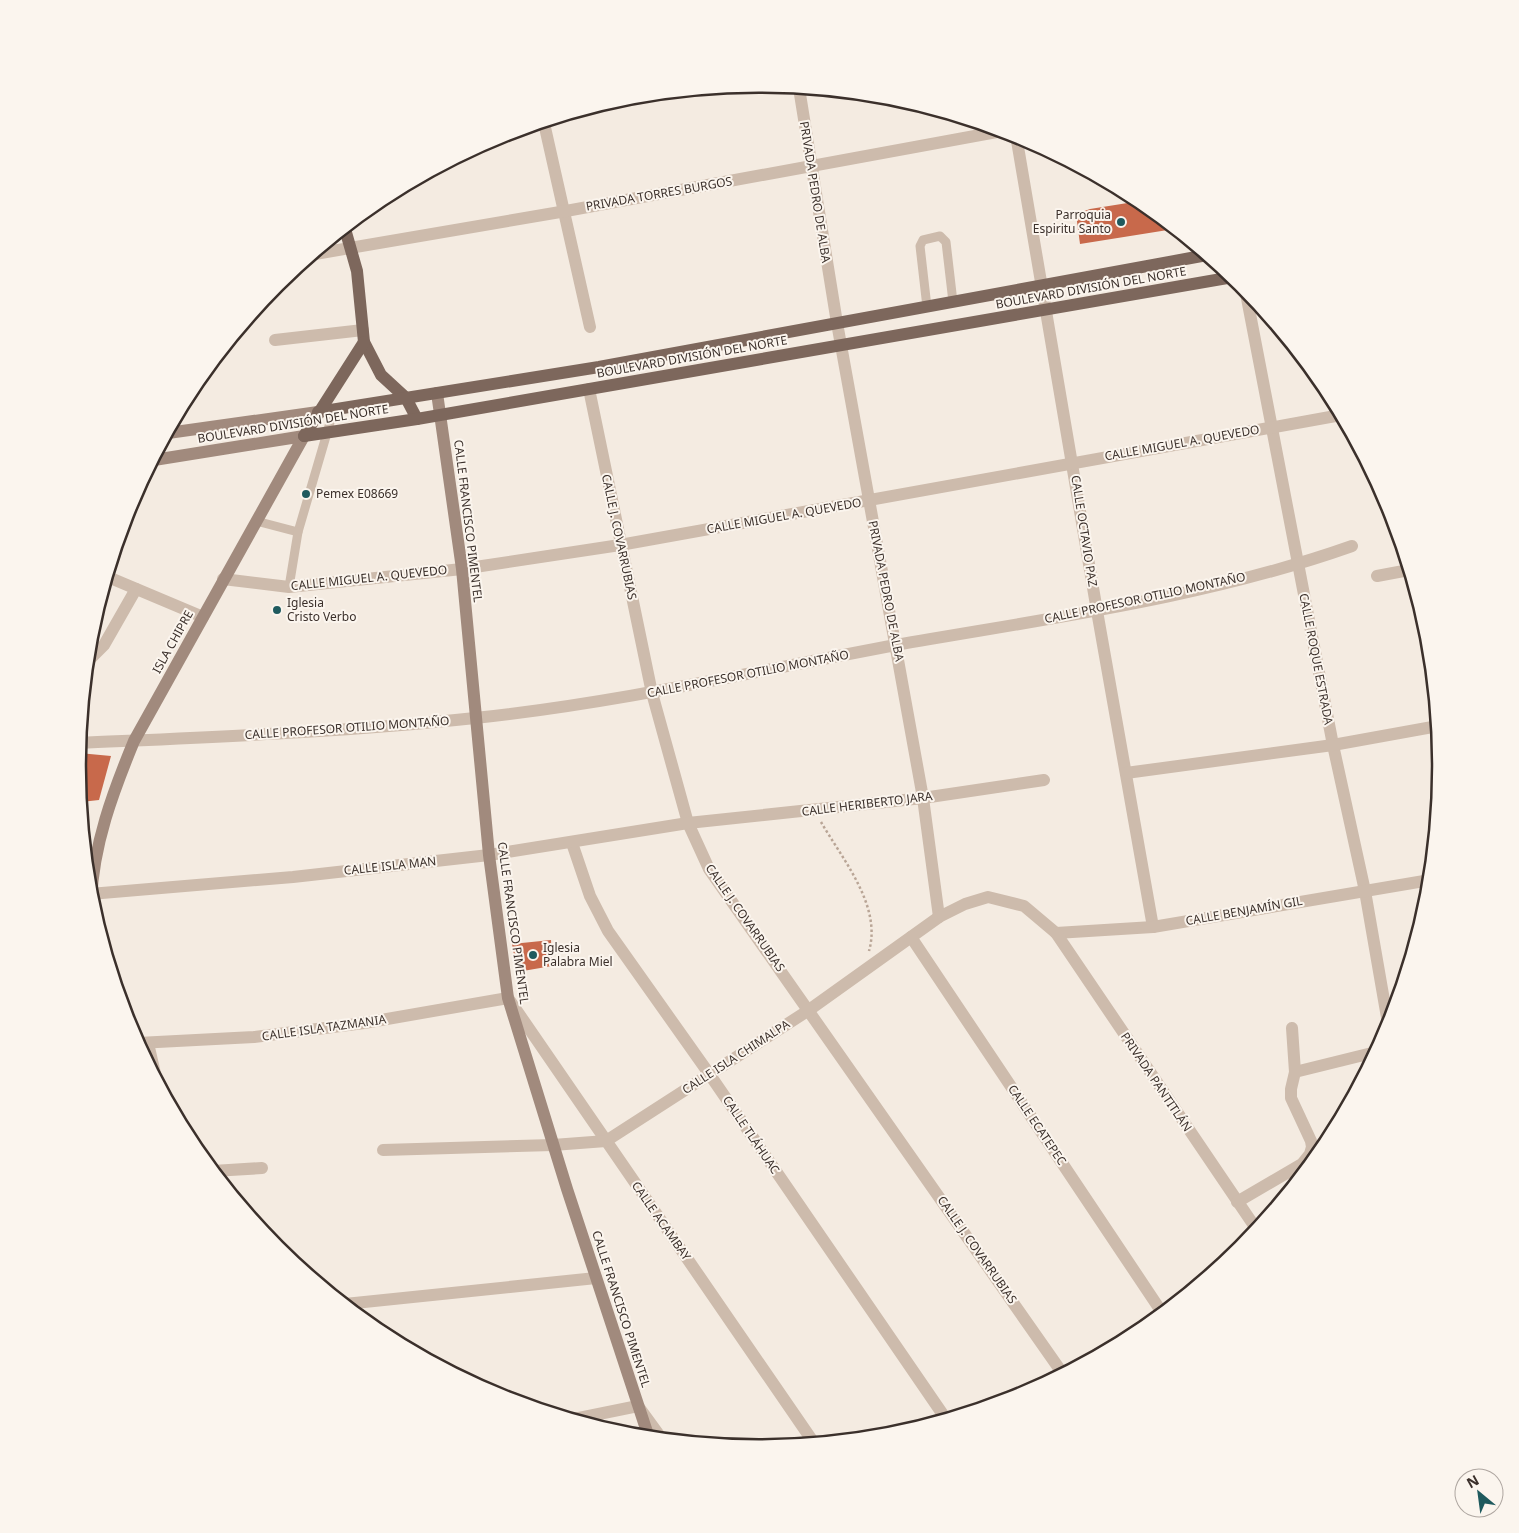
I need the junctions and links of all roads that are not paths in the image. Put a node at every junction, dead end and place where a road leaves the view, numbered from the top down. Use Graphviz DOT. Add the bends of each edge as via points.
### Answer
graph roads {
  1 [pos="800,95"];
  2 [pos="546,128"];
  3 [pos="988,134"];
  4 [pos="1018,144"];
  5 [pos="811,167"];
  6 [pos="566,211"];
  7 [pos="346,235"];
  8 [pos="351,248"];
  9 [pos="326,252"];
  10 [pos="1199,256"];
  11 [pos="1224,279"];
  12 [pos="1041,286"];
  13 [pos="953,302"];
  14 [pos="1248,303"];
  15 [pos="927,307"];
  16 [pos="1045,310"];
  17 [pos="837,323"];
  18 [pos="590,327"];
  19 [pos="364,336"];
  20 [pos="275,340"];
  21 [pos="841,345"];
  22 [pos="589,389"];
  23 [pos="437,393"];
  24 [pos="406,398"];
  25 [pos="334,409"];
  26 [pos="318,412"];
  27 [pos="440,415"];
  28 [pos="1334,416"];
  29 [pos="417,419"];
  30 [pos="1272,427"];
  31 [pos="175,432"];
  32 [pos="329,432"];
  33 [pos="304,436"];
  34 [pos="161,459"];
  35 [pos="1072,462"];
  36 [pos="868,500"];
  37 [pos="256,520"];
  38 [pos="298,532"];
  39 [pos="620,545"];
  40 [pos="1352,546"];
  41 [pos="1298,565"];
  42 [pos="462,569"];
  43 [pos="1404,571"];
  44 [pos="1378,576"];
  45 [pos="113,579"];
  46 [pos="223,579"];
  47 [pos="289,587"];
  48 [pos="136,589"];
  49 [pos="1097,611"];
  50 [pos="203,617"];
  51 [pos="896,646"];
  52 [pos="96,654"];
  53 [pos="652,693"];
  54 [pos="475,718"];
  55 [pos="1431,727"];
  56 [pos="134,741"];
  57 [pos="87,743"];
  58 [pos="1333,745"];
  59 [pos="1126,773"];
  60 [pos="1044,780"];
  61 [pos="924,798"];
  62 [pos="688,823"];
  63 [pos="572,843"];
  64 [pos="489,855"];
  65 [pos="95,871"];
  66 [pos="1423,881"];
  67 [pos="1365,891"];
  68 [pos="99,895"];
  69 [pos="939,917"];
  70 [pos="1154,927"];
  71 [pos="1056,933"];
  72 [pos="911,937"];
  73 [pos="508,998"];
  74 [pos="809,1010"];
  75 [pos="1386,1013"];
  76 [pos="1292,1028"];
  77 [pos="146,1043"];
  78 [pos="1368,1054"];
  79 [pos="1295,1072"];
  80 [pos="710,1075"];
  81 [pos="606,1141"];
  82 [pos="553,1145"];
  83 [pos="383,1150"];
  84 [pos="1310,1154"];
  85 [pos="1307,1157"];
  86 [pos="262,1168"];
  87 [pos="221,1171"];
  88 [pos="1237,1202"];
  89 [pos="1253,1224"];
  90 [pos="596,1278"];
  91 [pos="353,1303"];
  92 [pos="1159,1308"];
  93 [pos="1059,1369"];
  94 [pos="638,1406"];
  95 [pos="943,1414"];
  96 [pos="586,1417"];
  97 [pos="646,1430"];
  98 [pos="657,1432"];
  99 [pos="810,1437"];
  1 -- 5 [label="street, PRIVADA PEDRO DE ALBA"];
  2 -- 6 [label="street"];
  3 -- 5 [label="street, PRIVADA TORRES BURGOS"];
  4 -- 12 [label="street, CALLE OCTAVIO PAZ"];
  5 -- 6 [label="street, PRIVADA TORRES BURGOS"];
  5 -- 17 [label="street, PRIVADA PEDRO DE ALBA"];
  6 -- 8 [label="street, PRIVADA TORRES BURGOS"];
  6 -- 18 [label="street"];
  7 -- 8 [label="main road"];
  8 -- 9 [label="street, PRIVADA TORRES BURGOS"];
  8 -- 19 [label="main road" via="361,297"];
  10 -- 12 [label="main road, BOULEVARD DIVISIÓN DEL NORTE"];
  11 -- 16 [label="main road, BOULEVARD DIVISIÓN DEL NORTE"];
  12 -- 13 [label="main road, BOULEVARD DIVISIÓN DEL NORTE"];
  12 -- 16 [label="street, CALLE OCTAVIO PAZ"];
  13 -- 15 [label="main road, BOULEVARD DIVISIÓN DEL NORTE"];
  13 -- 15 [label="lane" via="946,242 935,236 923,240 920,246"];
  14 -- 30 [label="street, CALLE ROQUE ESTRADA"];
  15 -- 17 [label="main road, BOULEVARD DIVISIÓN DEL NORTE"];
  16 -- 21 [label="main road, BOULEVARD DIVISIÓN DEL NORTE"];
  16 -- 35 [label="street, CALLE OCTAVIO PAZ"];
  17 -- 21 [label="street, PRIVADA PEDRO DE ALBA"];
  17 -- 23 [label="main road, BOULEVARD DIVISIÓN DEL NORTE"];
  19 -- 20 [label="street"];
  19 -- 24 [label="main road" via="381,375"];
  19 -- 26 [label="main road"];
  21 -- 22 [label="main road, BOULEVARD DIVISIÓN DEL NORTE"];
  21 -- 36 [label="street, PRIVADA PEDRO DE ALBA"];
  22 -- 27 [label="main road, BOULEVARD DIVISIÓN DEL NORTE"];
  22 -- 39 [label="street, CALLE J. COVARRUBIAS"];
  23 -- 24 [label="main road, BOULEVARD DIVISIÓN DEL NORTE"];
  23 -- 27 [label="main road, CALLE FRANCISCO PIMENTEL"];
  24 -- 25 [label="main road, BOULEVARD DIVISIÓN DEL NORTE"];
  24 -- 29 [label="main road"];
  25 -- 26 [label="main road, BOULEVARD DIVISIÓN DEL NORTE"];
  25 -- 32 [label="lane"];
  26 -- 31 [label="main road, BOULEVARD DIVISIÓN DEL NORTE"];
  26 -- 33 [label="main road, ISLA CHIPRE"];
  27 -- 29 [label="main road, BOULEVARD DIVISIÓN DEL NORTE"];
  27 -- 42 [label="main road, CALLE FRANCISCO PIMENTEL"];
  28 -- 30 [label="street, CALLE MIGUEL A. QUEVEDO"];
  29 -- 32 [label="main road, BOULEVARD DIVISIÓN DEL NORTE"];
  30 -- 35 [label="street, CALLE MIGUEL A. QUEVEDO"];
  30 -- 41 [label="street, CALLE ROQUE ESTRADA"];
  32 -- 33 [label="main road, BOULEVARD DIVISIÓN DEL NORTE"];
  32 -- 38 [label="lane"];
  33 -- 34 [label="main road, BOULEVARD DIVISIÓN DEL NORTE"];
  33 -- 37 [label="main road, ISLA CHIPRE"];
  35 -- 36 [label="street, CALLE MIGUEL A. QUEVEDO"];
  35 -- 49 [label="street, CALLE OCTAVIO PAZ"];
  36 -- 39 [label="street, CALLE MIGUEL A. QUEVEDO"];
  36 -- 51 [label="street, PRIVADA PEDRO DE ALBA"];
  37 -- 38 [label="lane"];
  37 -- 46 [label="main road, ISLA CHIPRE"];
  38 -- 47 [label="lane"];
  39 -- 42 [label="street, CALLE MIGUEL A. QUEVEDO"];
  39 -- 53 [label="street, CALLE J. COVARRUBIAS"];
  40 -- 41 [label="street, CALLE PROFESOR OTILIO MONTAÑO"];
  41 -- 49 [label="street, CALLE PROFESOR OTILIO MONTAÑO"];
  41 -- 58 [label="street, CALLE ROQUE ESTRADA"];
  42 -- 47 [label="street, CALLE MIGUEL A. QUEVEDO"];
  42 -- 54 [label="main road, CALLE FRANCISCO PIMENTEL"];
  43 -- 44 [label="street"];
  45 -- 48 [label="street"];
  46 -- 47 [label="street, CALLE MIGUEL A. QUEVEDO"];
  46 -- 50 [label="main road, ISLA CHIPRE"];
  48 -- 50 [label="street"];
  48 -- 52 [label="street"];
  49 -- 51 [label="street, CALLE PROFESOR OTILIO MONTAÑO"];
  49 -- 59 [label="street, CALLE OCTAVIO PAZ"];
  50 -- 56 [label="main road, ISLA CHIPRE"];
  51 -- 53 [label="street, CALLE PROFESOR OTILIO MONTAÑO"];
  51 -- 61 [label="street, PRIVADA PEDRO DE ALBA"];
  53 -- 54 [label="street, CALLE PROFESOR OTILIO MONTAÑO"];
  53 -- 62 [label="street, CALLE J. COVARRUBIAS"];
  54 -- 56 [label="street, CALLE PROFESOR OTILIO MONTAÑO"];
  54 -- 64 [label="main road, CALLE FRANCISCO PIMENTEL"];
  55 -- 58 [label="street"];
  56 -- 57 [label="street, CALLE PROFESOR OTILIO MONTAÑO"];
  56 -- 65 [label="main road, ISLA CHIPRE" via="115,785 99,841"];
  58 -- 59 [label="street"];
  58 -- 67 [label="street, CALLE ROQUE ESTRADA"];
  59 -- 70 [label="street, CALLE OCTAVIO PAZ"];
  60 -- 61 [label="street, CALLE HERIBERTO JARA"];
  61 -- 62 [label="street, CALLE HERIBERTO JARA"];
  61 -- 69 [label="street, PRIVADA PEDRO DE ALBA"];
  62 -- 63 [label="street, CALLE ISLA MAN"];
  62 -- 74 [label="street, CALLE J. COVARRUBIAS" via="709,869"];
  63 -- 64 [label="street, CALLE ISLA MAN"];
  63 -- 80 [label="street, CALLE TLÁHUAC" via="590,896 608,931"];
  64 -- 68 [label="street, CALLE ISLA MAN"];
  64 -- 73 [label="main road, CALLE FRANCISCO PIMENTEL"];
  66 -- 67 [label="street, CALLE BENJAMÍN GIL"];
  67 -- 70 [label="street, CALLE BENJAMÍN GIL"];
  67 -- 75 [label="street, CALLE ROQUE ESTRADA"];
  69 -- 71 [label="street, CALLE ISLA CHIMALPA" via="988,897 1024,906"];
  69 -- 72 [label="street, CALLE ISLA CHIMALPA"];
  70 -- 71 [label="street, CALLE BENJAMÍN GIL"];
  71 -- 88 [label="street, PRIVADA PANTITLÁN"];
  72 -- 74 [label="street, CALLE ISLA CHIMALPA"];
  72 -- 92 [label="street, CALLE ECATEPEC"];
  73 -- 77 [label="street, CALLE ISLA TAZMANIA" via="364,1023 264,1036"];
  73 -- 81 [label="street, CALLE ACAMBAY"];
  73 -- 82 [label="main road, CALLE FRANCISCO PIMENTEL"];
  74 -- 80 [label="street, CALLE ISLA CHIMALPA"];
  74 -- 93 [label="street, CALLE J. COVARRUBIAS"];
  76 -- 79 [label="street"];
  78 -- 79 [label="street"];
  79 -- 84 [label="street" via="1292,1098 1311,1141"];
  80 -- 81 [label="street, CALLE ISLA CHIMALPA"];
  80 -- 95 [label="street, CALLE TLÁHUAC"];
  81 -- 82 [label="street, CALLE ISLA CHIMALPA"];
  81 -- 99 [label="street, CALLE ACAMBAY"];
  82 -- 83 [label="street, CALLE ISLA CHIMALPA"];
  82 -- 90 [label="main road, CALLE FRANCISCO PIMENTEL"];
  85 -- 88 [label="street" via="1302,1164"];
  86 -- 87 [label="street"];
  88 -- 89 [label="street, PRIVADA PANTITLÁN"];
  90 -- 91 [label="street"];
  90 -- 94 [label="main road, CALLE FRANCISCO PIMENTEL"];
  94 -- 96 [label="street"];
  94 -- 97 [label="main road, CALLE FRANCISCO PIMENTEL"];
  94 -- 98 [label="street"];
}
